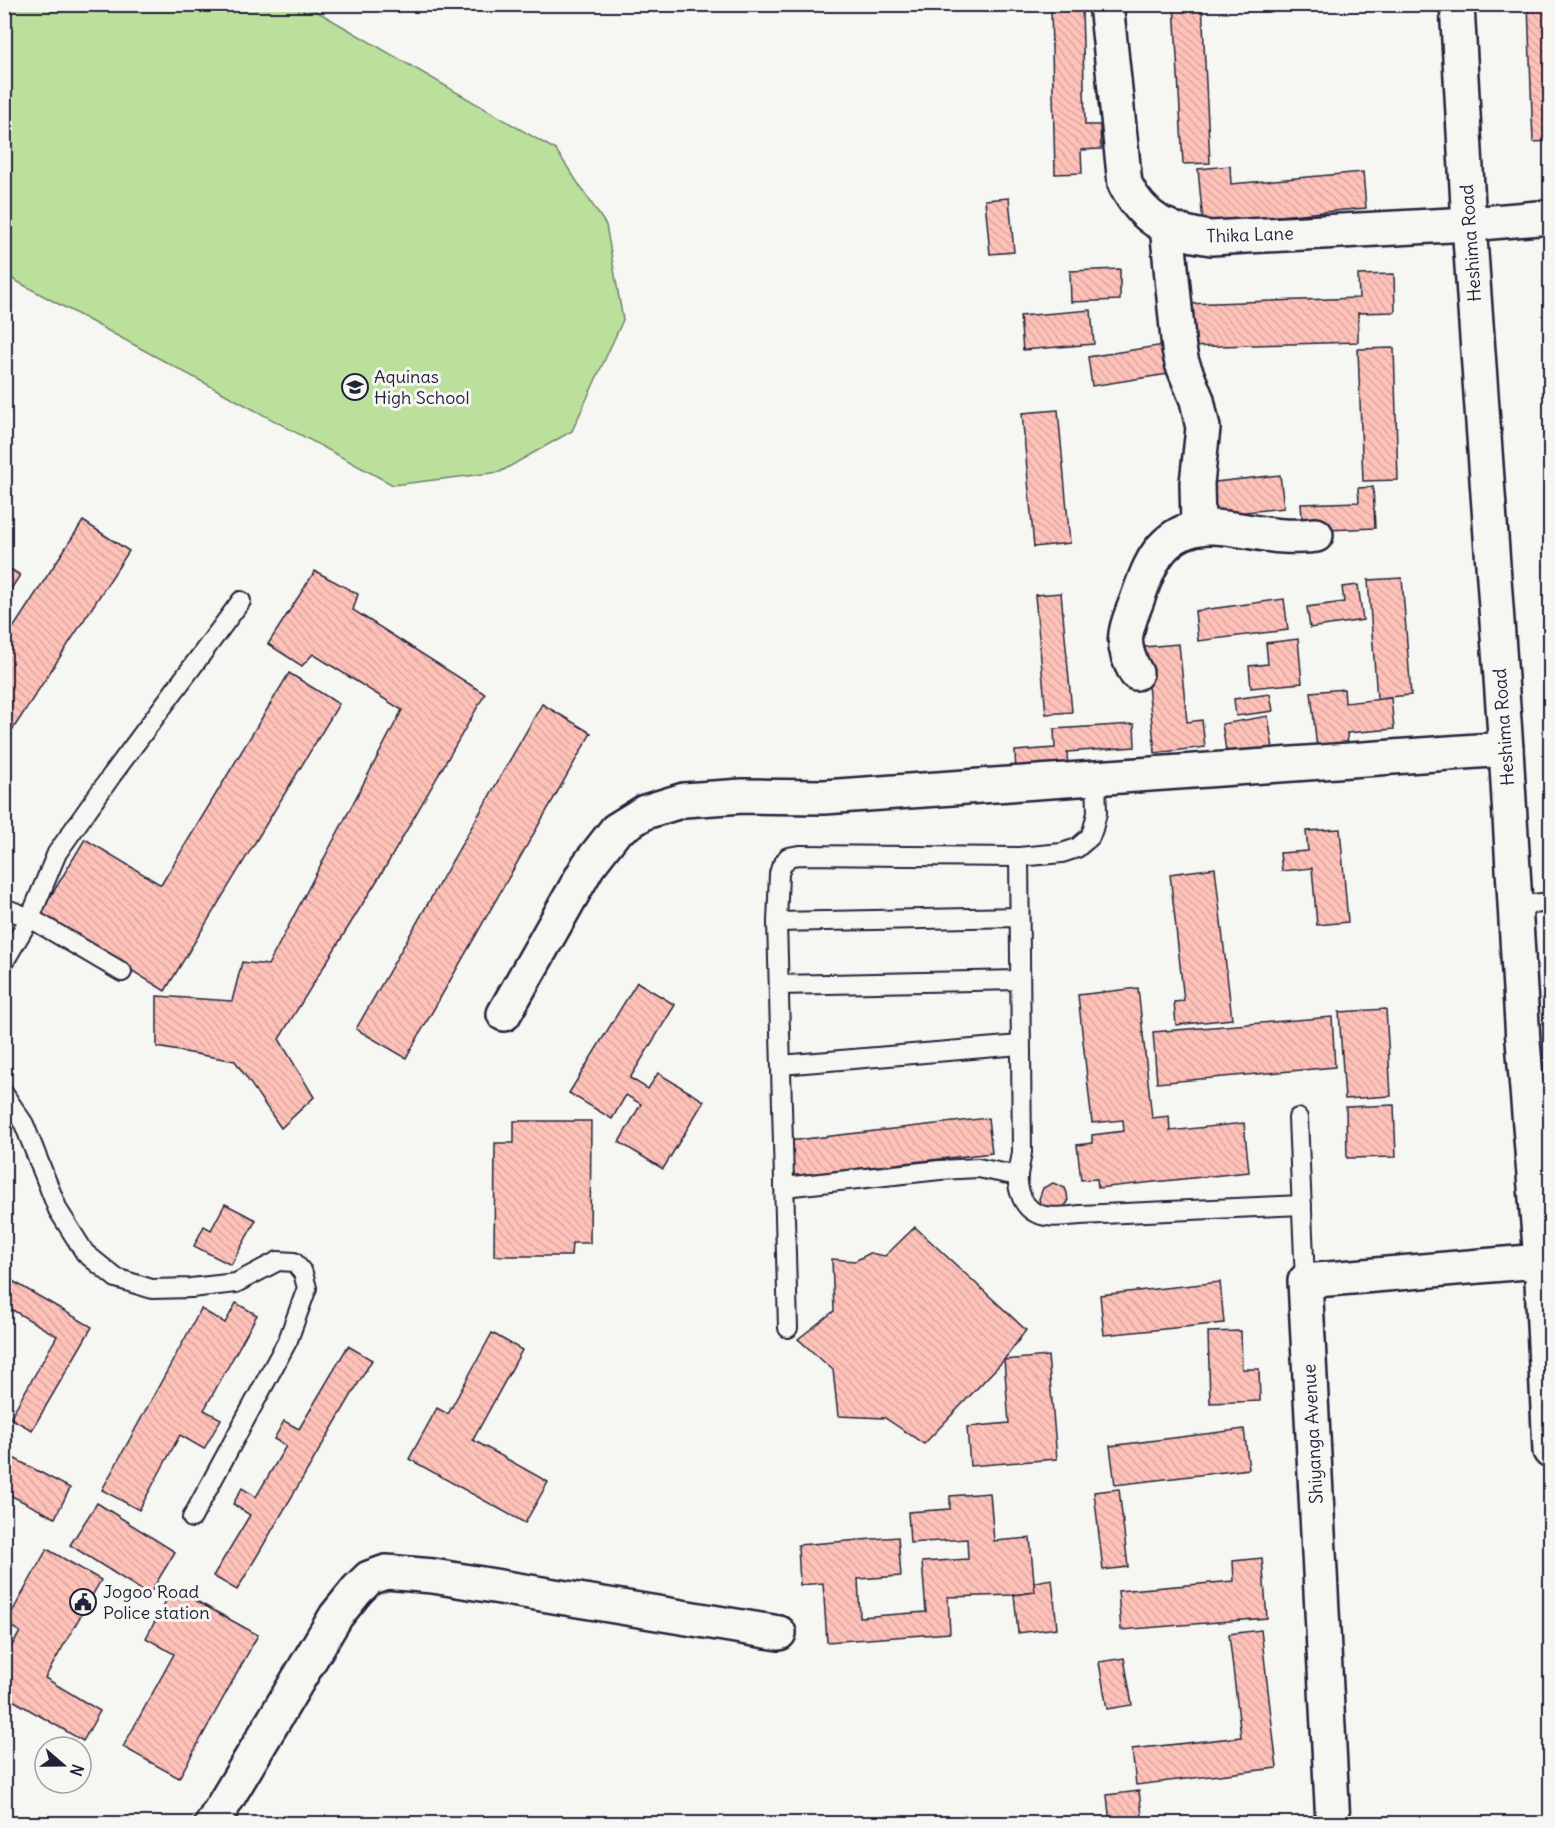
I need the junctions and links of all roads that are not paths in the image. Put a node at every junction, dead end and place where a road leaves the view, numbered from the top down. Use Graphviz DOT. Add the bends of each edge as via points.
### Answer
graph roads {
  1 [pos="1106,4"];
  2 [pos="1457,4"];
  3 [pos="1551,217"];
  4 [pos="1469,224"];
  5 [pos="1167,226"];
  6 [pos="1198,526"];
  7 [pos="1316,535"];
  8 [pos="241,601"];
  9 [pos="1136,673"];
  10 [pos="1506,749"];
  11 [pos="1096,778"];
  12 [pos="1019,857"];
  13 [pos="1551,902"];
  14 [pos="1516,906"];
  15 [pos="4,908"];
  16 [pos="1019,917"];
  17 [pos="30,918"];
  18 [pos="777,922"];
  19 [pos="4,962"];
  20 [pos="122,972"];
  21 [pos="1020,980"];
  22 [pos="778,985"];
  23 [pos="504,1014"];
  24 [pos="1020,1045"];
  25 [pos="781,1065"];
  26 [pos="4,1094"];
  27 [pos="1298,1118"];
  28 [pos="1018,1176"];
  29 [pos="784,1187"];
  30 [pos="1302,1204"];
  31 [pos="1546,1260"];
  32 [pos="1305,1281"];
  33 [pos="788,1328"];
  34 [pos="1551,1450"];
  35 [pos="192,1518"];
  36 [pos="779,1633"];
  37 [pos="212,1824"];
  38 [pos="1333,1824"];
  1 -- 5 [label="street, Thika Lane" via="1125,184 1146,214"];
  2 -- 4 [label="street, Heshima Road"];
  3 -- 4 [label="street, Thika Lane"];
  4 -- 5 [label="street, Thika Lane" via="1211,238 1188,235"];
  4 -- 10 [label="street, Heshima Road"];
  5 -- 6 [label="street" via="1181,356 1203,428 1197,483"];
  6 -- 7 [label="street" via="1283,536"];
  6 -- 9 [label="street" via="1166,544 1151,566 1131,614 1124,644"];
  8 -- 17 [label="lane" via="57,853"];
  10 -- 11 [label="street"];
  10 -- 14 [label="street, Heshima Road"];
  11 -- 12 [label="lane" via="1096,821 1090,837 1077,848 1062,853"];
  11 -- 23 [label="street" via="824,796 684,800 645,813 616,830 588,866"];
  12 -- 16 [label="lane"];
  12 -- 18 [label="lane" via="792,855 779,874"];
  13 -- 14 [label="lane"];
  14 -- 31 [label="street, Heshima Road" via="1523,1041"];
  15 -- 17 [label="lane"];
  16 -- 18 [label="lane"];
  16 -- 21 [label="lane"];
  17 -- 19 [label="lane"];
  17 -- 20 [label="lane"];
  18 -- 22 [label="lane"];
  21 -- 22 [label="lane"];
  21 -- 24 [label="lane"];
  22 -- 25 [label="lane"];
  24 -- 25 [label="lane"];
  24 -- 28 [label="lane" via="1022,1152"];
  25 -- 29 [label="lane"];
  26 -- 35 [label="lane" via="24,1124 58,1210 85,1253 116,1278 152,1289 191,1288 236,1283 278,1261 294,1262 303,1273 307,1288 288,1341"];
  27 -- 30 [label="lane"];
  28 -- 29 [label="lane" via="978,1168"];
  28 -- 30 [label="lane" via="1024,1203 1033,1212 1051,1217"];
  29 -- 33 [label="lane"];
  30 -- 32 [label="lane"];
  31 -- 32 [label="street"];
  31 -- 34 [label="street, Heshima Road"];
  32 -- 38 [label="street, Shiyanga Avenue"];
  36 -- 37 [label="street" via="433,1576 386,1572 369,1578 336,1616"];
}
